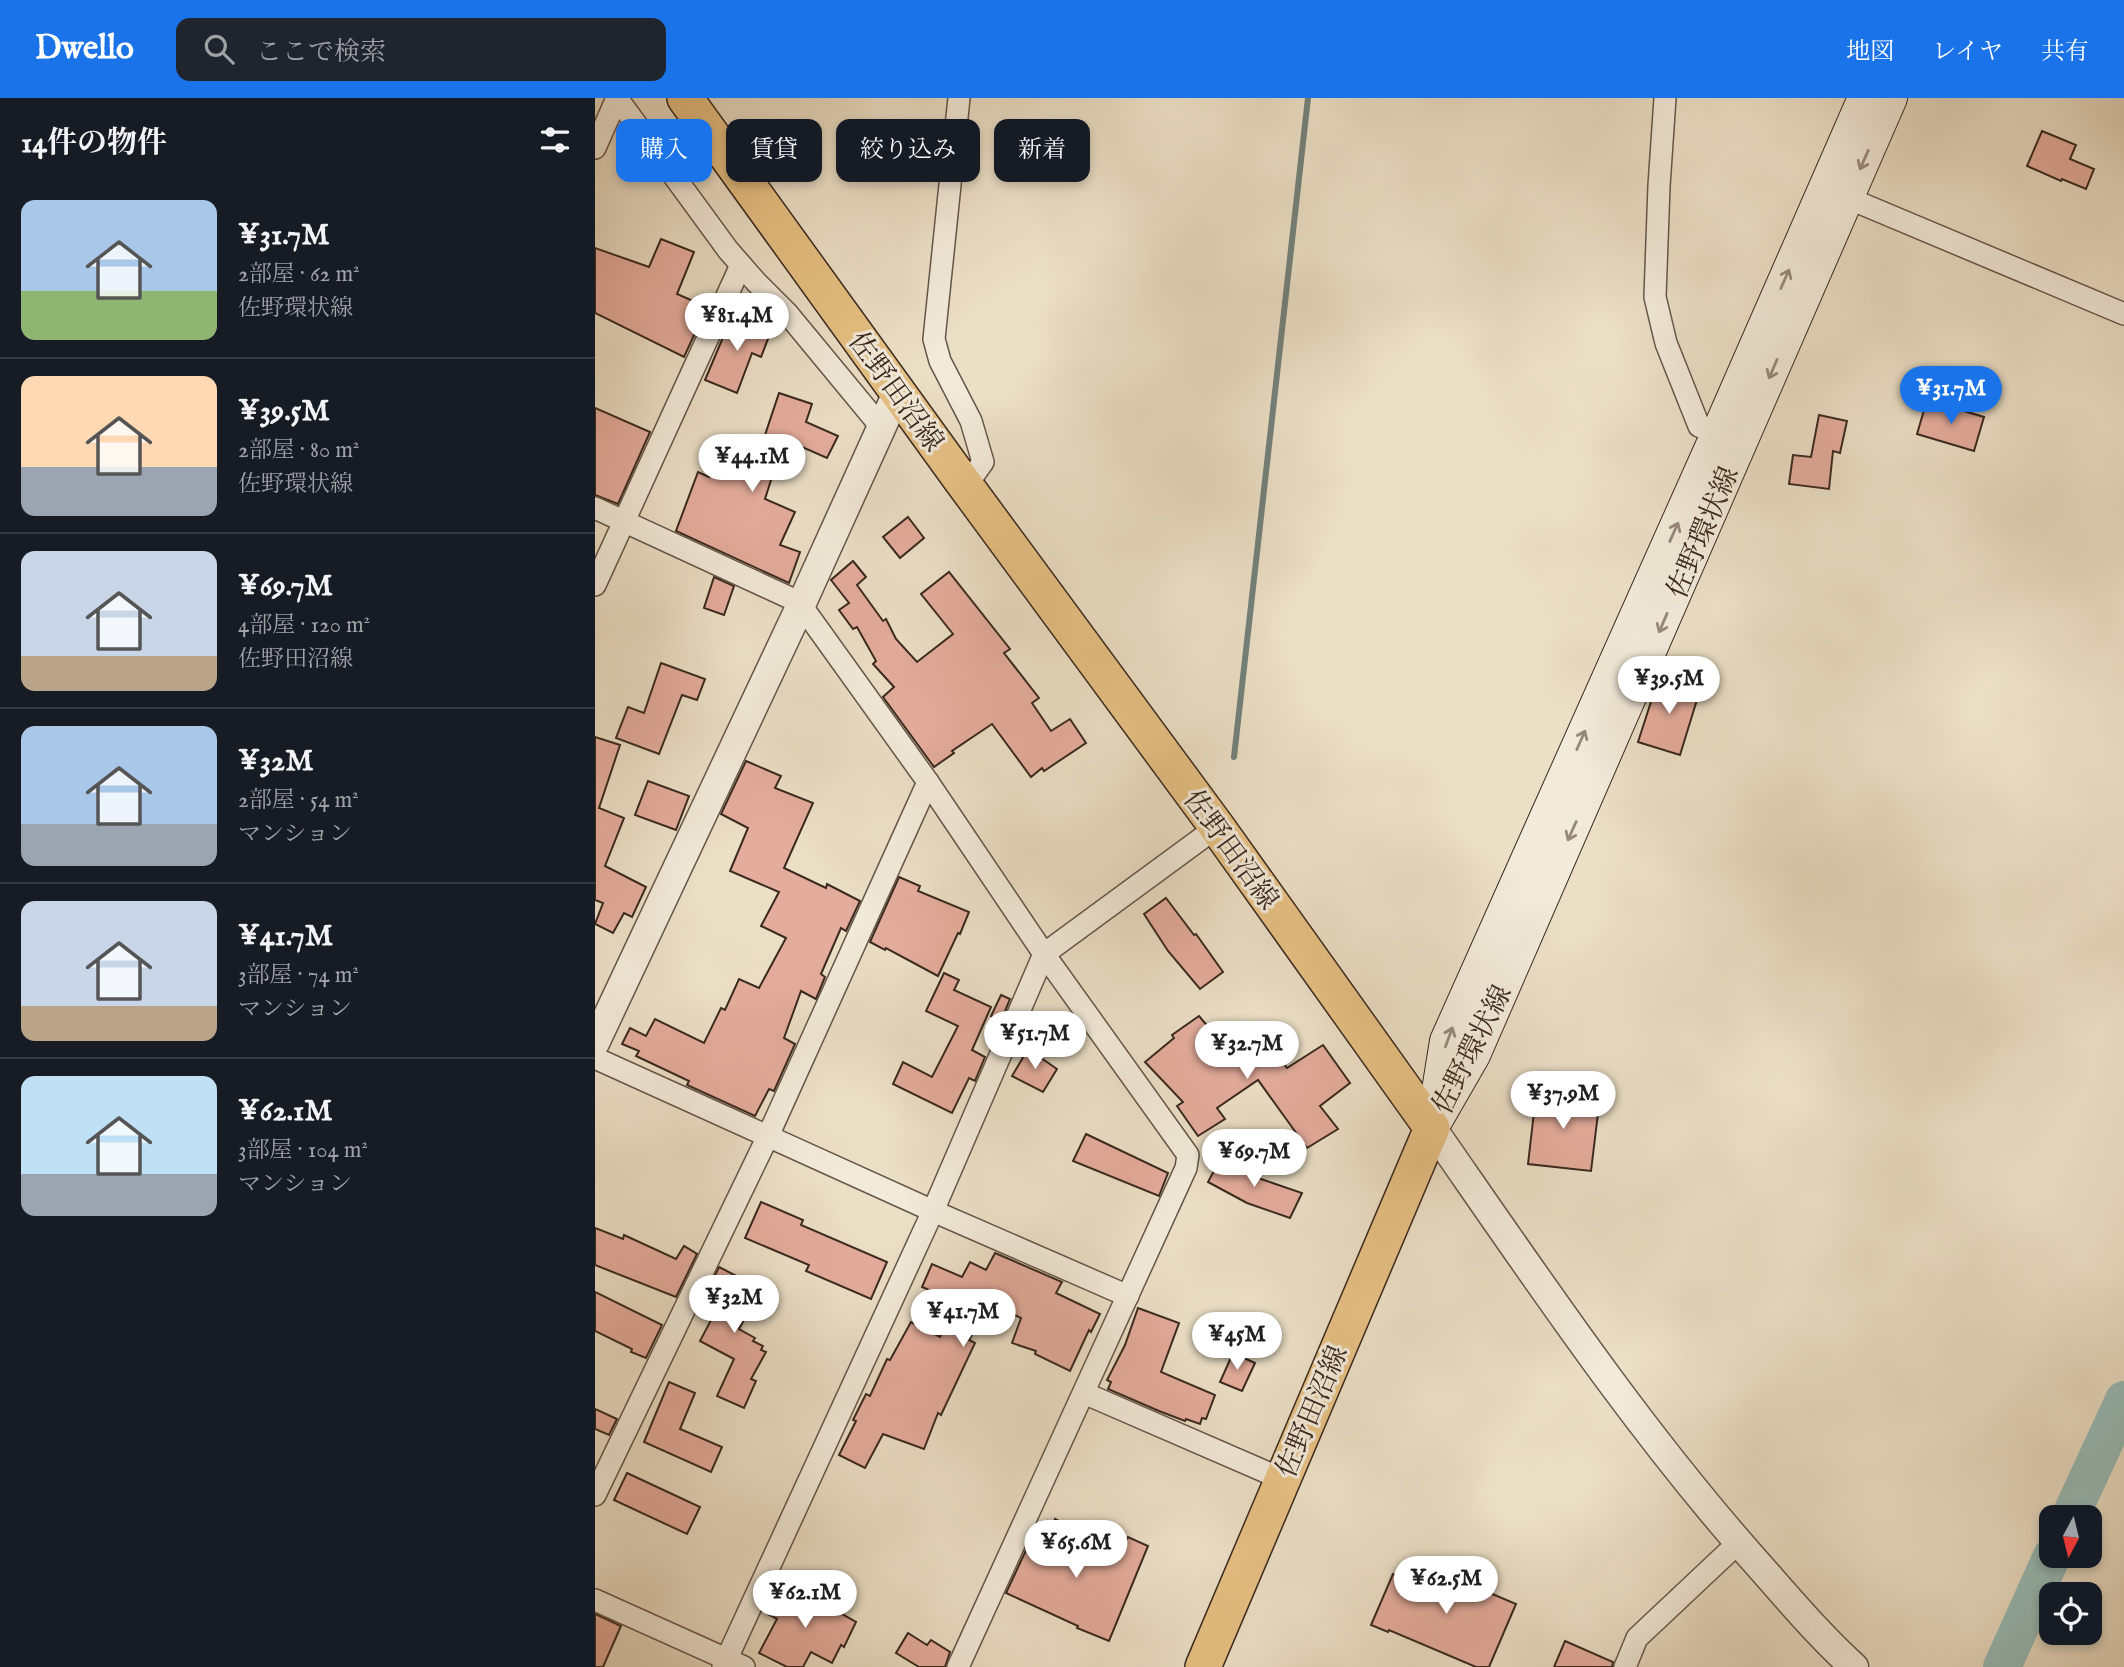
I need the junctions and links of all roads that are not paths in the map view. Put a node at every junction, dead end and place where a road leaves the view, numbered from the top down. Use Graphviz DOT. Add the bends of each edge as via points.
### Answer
graph roads {
  1 [pos="617,98"];
  2 [pos="685,98"];
  3 [pos="959,98"];
  4 [pos="1665,98"];
  5 [pos="1864,98"];
  6 [pos="1891,98"];
  7 [pos="595,148"];
  8 [pos="1836,193"];
  9 [pos="741,265"];
  10 [pos="2124,314"];
  11 [pos="898,391"];
  12 [pos="882,428"];
  13 [pos="1729,439"];
  14 [pos="966,486"];
  15 [pos="595,508"];
  16 [pos="624,522"];
  17 [pos="595,585"];
  18 [pos="801,604"];
  19 [pos="927,782"];
  20 [pos="1217,827"];
  21 [pos="1044,954"];
  22 [pos="595,1043"];
  23 [pos="595,1058"];
  24 [pos="1432,1128"];
  25 [pos="768,1136"];
  26 [pos="933,1210"];
  27 [pos="1128,1296"];
  28 [pos="1084,1393"];
  29 [pos="1282,1479"];
  30 [pos="595,1495"];
  31 [pos="1738,1543"];
  32 [pos="595,1600"];
  33 [pos="731,1664"];
  34 [pos="958,1667"];
  35 [pos="1203,1667"];
  36 [pos="1625,1667"];
  37 [pos="1854,1667"];
  1 -- 7 [label="street"];
  1 -- 9 [label="street"];
  2 -- 11 [label="main road, 佐野田沼線"];
  3 -- 14 [label="street" via="934,339 940,361 971,421 982,462"];
  4 -- 13 [label="street" via="1655,297 1666,344 1699,426"];
  5 -- 8 [label="main road, 佐野環状線"];
  6 -- 8 [label="main road, 佐野環状線, one-way"];
  8 -- 10 [label="street"];
  8 -- 13 [label="main road, 佐野環状線"];
  9 -- 12 [label="street"];
  9 -- 16 [label="street"];
  11 -- 12 [label="street"];
  11 -- 14 [label="main road, 佐野田沼線"];
  12 -- 18 [label="street"];
  13 -- 24 [label="main road, 佐野環状線" via="1446,1041"];
  14 -- 20 [label="main road, 佐野田沼線"];
  15 -- 16 [label="street"];
  16 -- 17 [label="street"];
  16 -- 18 [label="street"];
  18 -- 19 [label="street"];
  18 -- 22 [label="street"];
  19 -- 21 [label="street"];
  19 -- 25 [label="street"];
  20 -- 21 [label="street"];
  20 -- 24 [label="main road, 佐野田沼線"];
  21 -- 26 [label="street"];
  21 -- 27 [label="street" via="1188,1155"];
  23 -- 25 [label="street"];
  24 -- 29 [label="main road, 佐野田沼線"];
  24 -- 31 [label="street" via="1590,1355"];
  25 -- 26 [label="street"];
  25 -- 30 [label="street"];
  26 -- 27 [label="street"];
  26 -- 33 [label="street"];
  27 -- 28 [label="street"];
  28 -- 29 [label="street"];
  28 -- 34 [label="street"];
  29 -- 35 [label="main road, 佐野田沼線"];
  31 -- 36 [label="street" via="1637,1638"];
  31 -- 37 [label="street"];
  32 -- 33 [label="street"];
}
